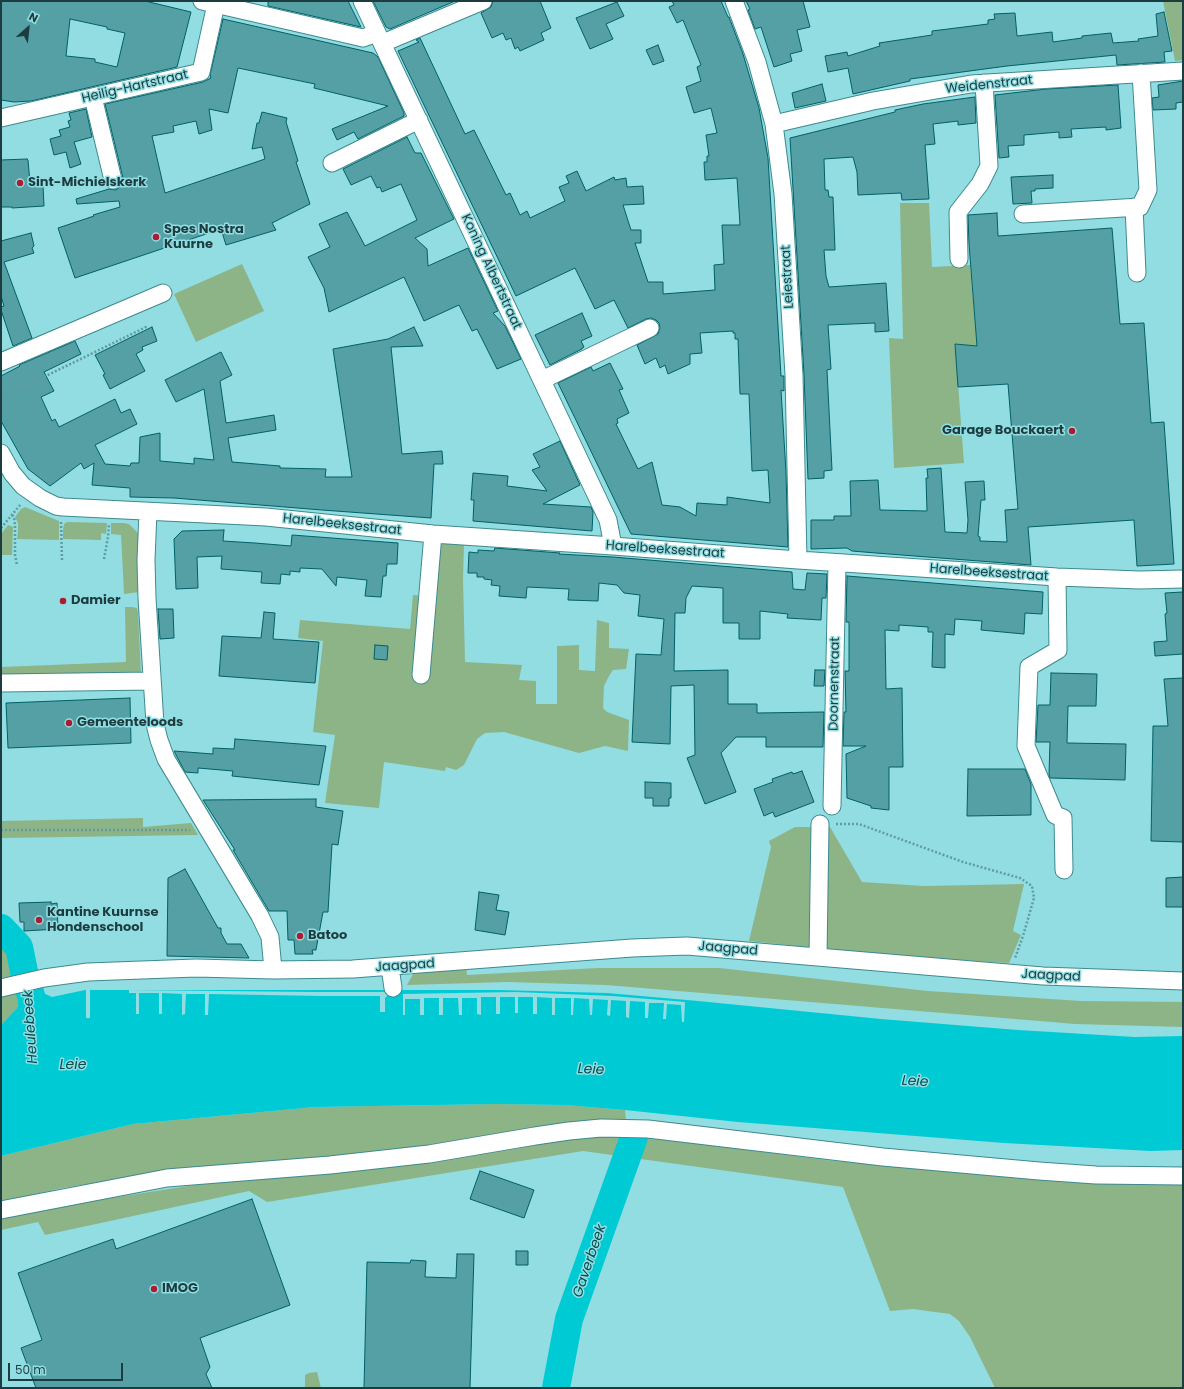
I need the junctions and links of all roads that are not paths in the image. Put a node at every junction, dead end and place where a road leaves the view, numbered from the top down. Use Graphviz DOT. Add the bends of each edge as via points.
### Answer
graph roads {
  1 [pos="362,1"];
  2 [pos="483,1"];
  3 [pos="734,1"];
  4 [pos="209,2"];
  5 [pos="380,38"];
  6 [pos="1183,71"];
  7 [pos="1141,73"];
  8 [pos="984,83"];
  9 [pos="93,97"];
  10 [pos="1,118"];
  11 [pos="419,120"];
  12 [pos="774,124"];
  13 [pos="332,163"];
  14 [pos="113,180"];
  15 [pos="1134,207"];
  16 [pos="1023,214"];
  17 [pos="959,259"];
  18 [pos="1137,273"];
  19 [pos="163,293"];
  20 [pos="650,328"];
  21 [pos="1,362"];
  22 [pos="542,380"];
  23 [pos="1,453"];
  24 [pos="148,512"];
  25 [pos="433,534"];
  26 [pos="613,546"];
  27 [pos="798,560"];
  28 [pos="837,563"];
  29 [pos="1057,577"];
  30 [pos="1183,580"];
  31 [pos="420,675"];
  32 [pos="152,681"];
  33 [pos="1,684"];
  34 [pos="832,806"];
  35 [pos="820,824"];
  36 [pos="1064,870"];
  37 [pos="818,957"];
  38 [pos="390,967"];
  39 [pos="273,970"];
  40 [pos="1183,981"];
  41 [pos="4,987"];
  42 [pos="393,988"];
  43 [pos="1183,1176"];
  44 [pos="1,1210"];
  1 -- 5 [label="street, Koning Albertstraat"];
  2 -- 5 [label="street"];
  3 -- 12 [label="street, Leiestraat" via="757,62"];
  4 -- 5 [label="street" via="363,38"];
  4 -- 9 [label="street, Heilig-Hartstraat" via="201,72"];
  5 -- 11 [label="street, Koning Albertstraat"];
  6 -- 7 [label="street, Weidenstraat"];
  7 -- 8 [label="street, Weidenstraat"];
  7 -- 15 [label="street" via="1148,190 1140,207"];
  8 -- 12 [label="street, Weidenstraat" via="873,101"];
  8 -- 17 [label="street" via="989,166 980,184 958,212"];
  9 -- 10 [label="street, Heilig-Hartstraat"];
  9 -- 14 [label="street"];
  11 -- 13 [label="street"];
  11 -- 22 [label="street, Koning Albertstraat"];
  12 -- 27 [label="street, Leiestraat" via="783,194 794,375"];
  15 -- 16 [label="street"];
  15 -- 18 [label="street"];
  19 -- 21 [label="street"];
  20 -- 22 [label="street"];
  22 -- 26 [label="street, Koning Albertstraat" via="608,520"];
  23 -- 24 [label="street, Harelbeeksestraat" via="23,486 56,506"];
  24 -- 25 [label="street, Harelbeeksestraat" via="266,517"];
  24 -- 32 [label="street" via="146,560"];
  25 -- 26 [label="street, Harelbeeksestraat"];
  25 -- 31 [label="street"];
  26 -- 27 [label="street, Harelbeeksestraat"];
  27 -- 28 [label="street, Harelbeeksestraat"];
  28 -- 29 [label="street, Harelbeeksestraat"];
  28 -- 34 [label="street, Doornenstraat"];
  29 -- 30 [label="street, Harelbeeksestraat"];
  29 -- 36 [label="street" via="1058,650 1029,667 1026,746 1055,815 1063,818"];
  32 -- 33 [label="street"];
  32 -- 39 [label="street" via="155,724 166,759 260,916 270,937"];
  35 -- 37 [label="street"];
  37 -- 38 [label="street, Jaagpad" via="687,946"];
  37 -- 40 [label="street, Jaagpad" via="1009,974"];
  38 -- 39 [label="street, Jaagpad"];
  38 -- 42 [label="street"];
  39 -- 41 [label="street, Jaagpad" via="196,968 97,972 44,978"];
  43 -- 44 [label="street" via="1096,1175 1040,1171 883,1157 648,1129 601,1128 414,1156 167,1178"];
}
